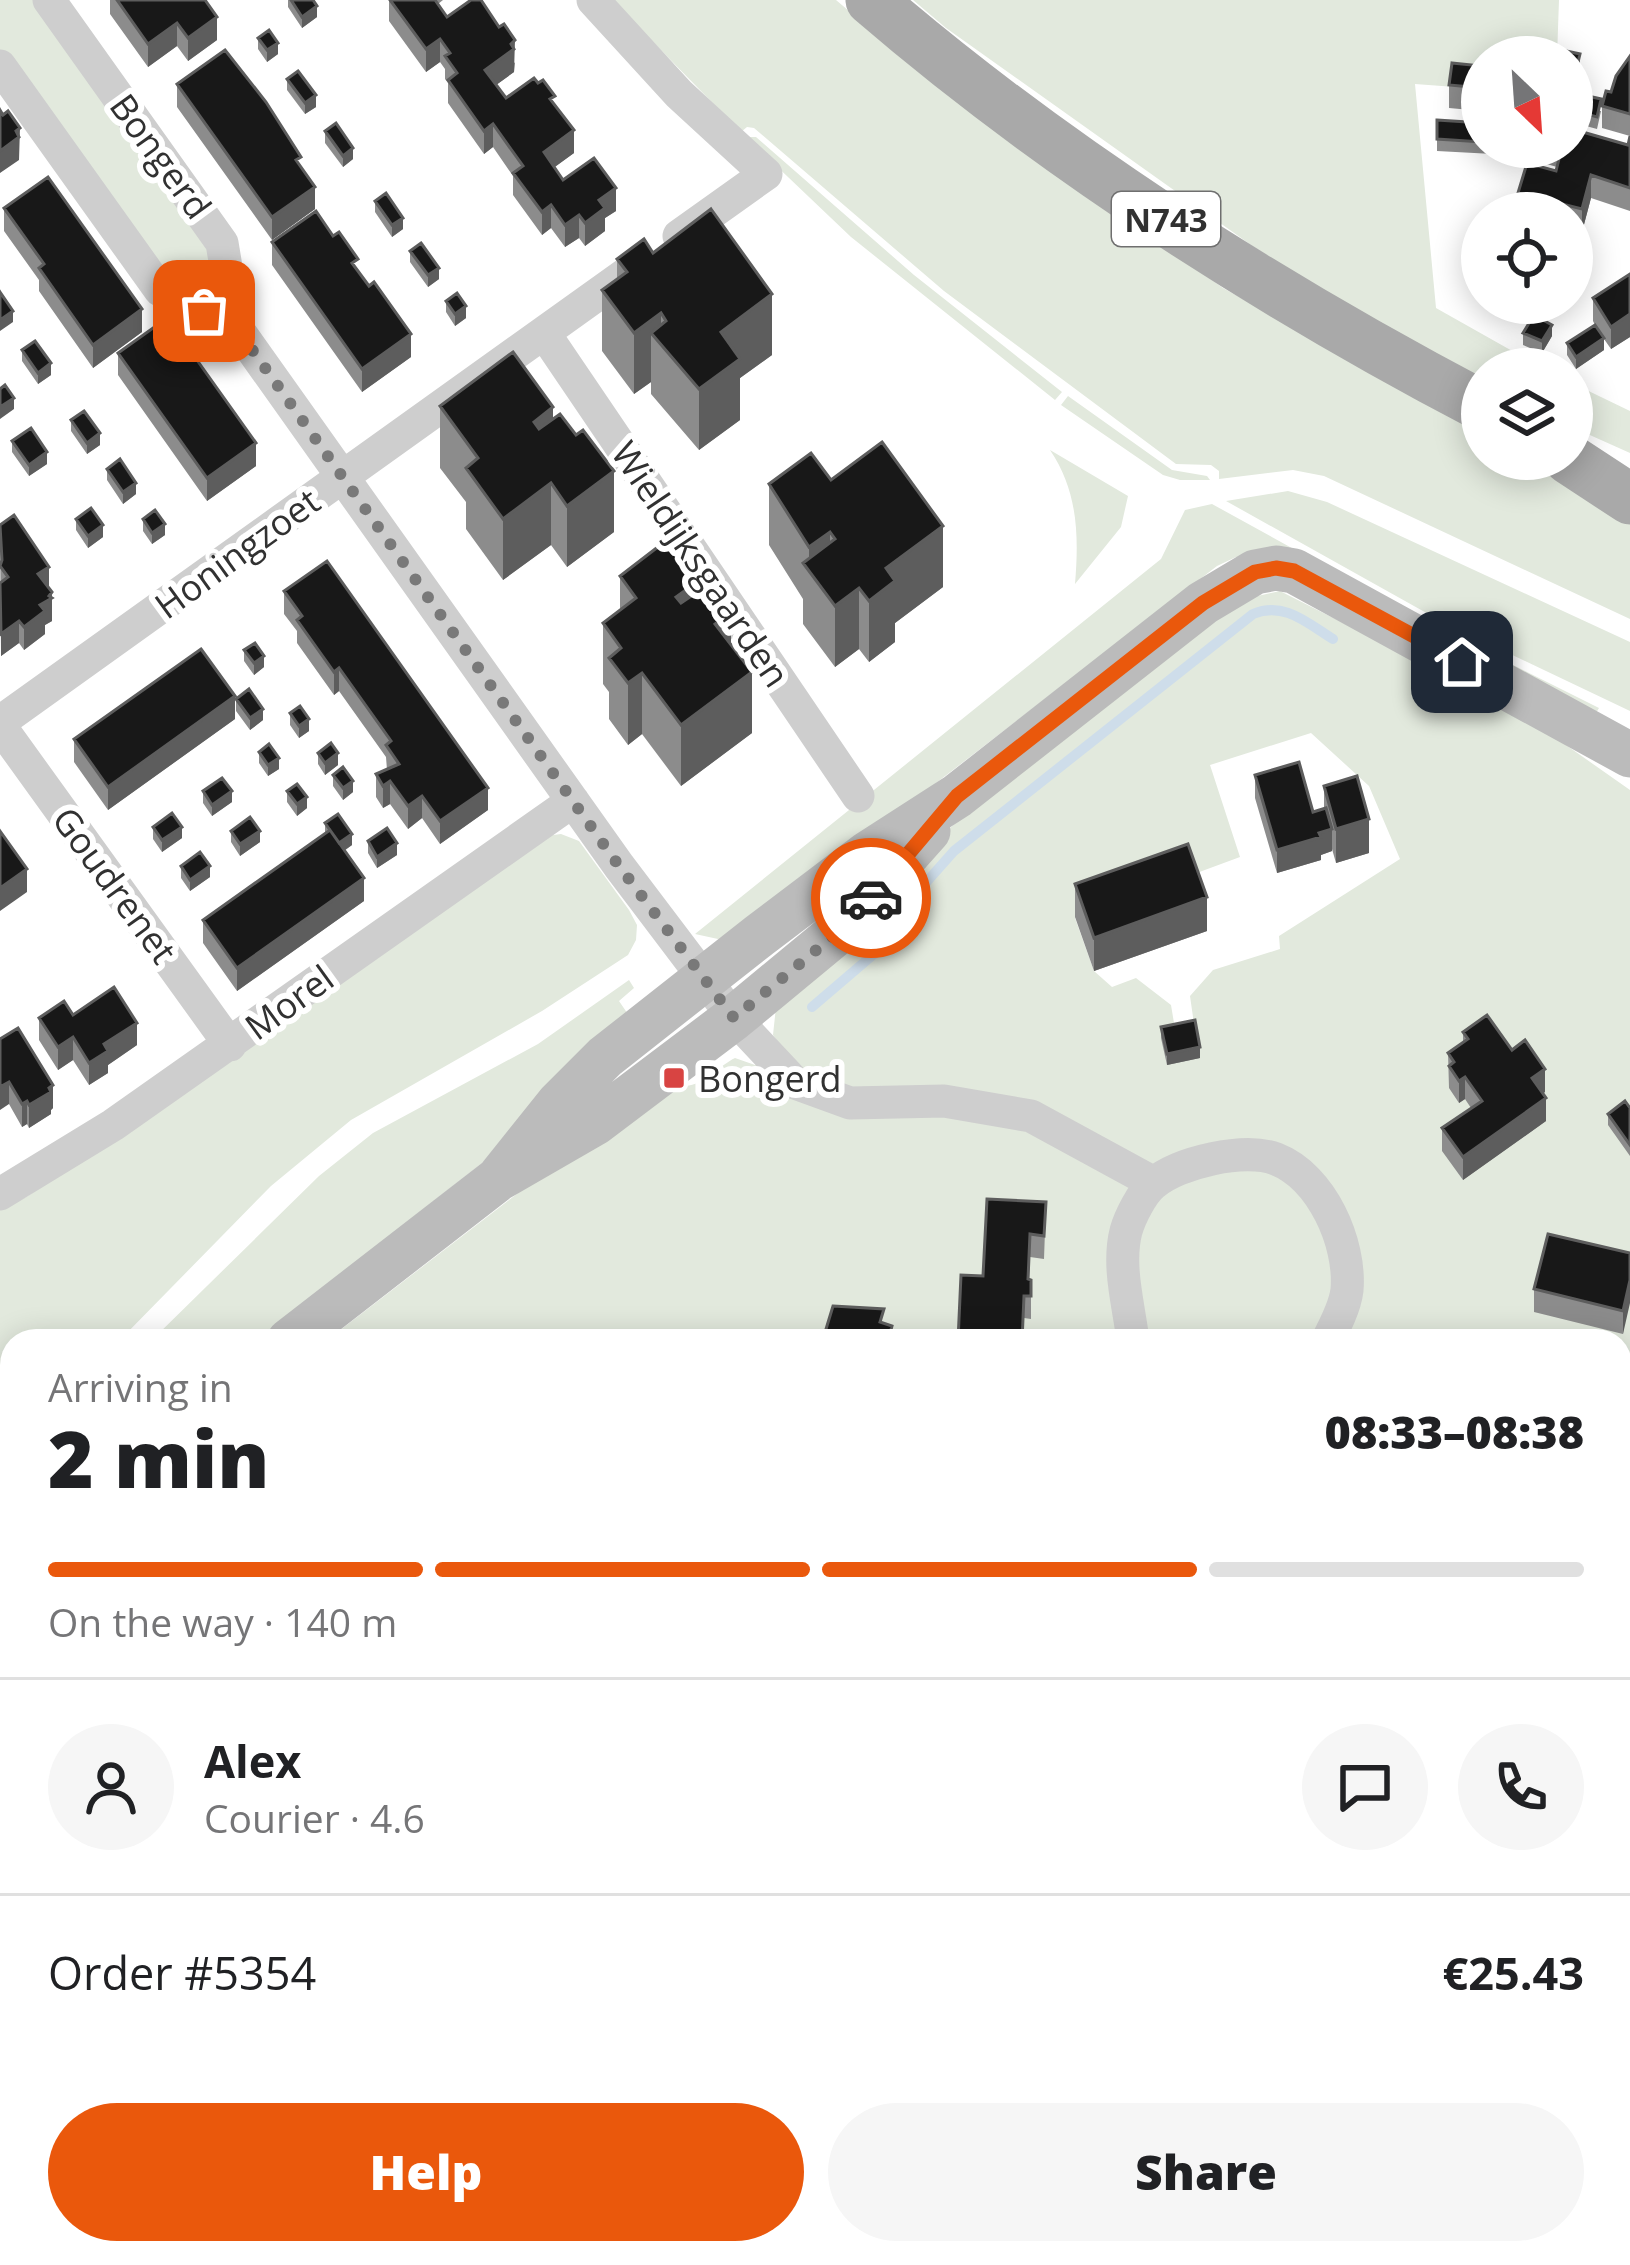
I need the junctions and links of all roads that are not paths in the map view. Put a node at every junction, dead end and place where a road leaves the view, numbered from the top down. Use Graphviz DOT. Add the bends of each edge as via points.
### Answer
graph roads {
  1 [pos="49,0"];
  2 [pos="593,0"];
  3 [pos="871,0"];
  4 [pos="0,66"];
  5 [pos="236,327"];
  6 [pos="544,333"];
  7 [pos="1461,395"];
  8 [pos="1593,457"];
  9 [pos="1630,473"];
  10 [pos="1593,475"];
  11 [pos="343,477"];
  12 [pos="1630,500"];
  13 [pos="0,724"];
  14 [pos="1630,755"];
  15 [pos="858,796"];
  16 [pos="957,796"];
  17 [pos="572,801"];
  18 [pos="704,979"];
  19 [pos="734,1018"];
  20 [pos="230,1045"];
  21 [pos="498,1179"];
  22 [pos="1154,1183"];
  23 [pos="0,1194"];
  24 [pos="304,1329"];
  25 [pos="1131,1329"];
  26 [pos="1332,1329"];
  1 -- 5 [label="street, Bongerd" via="223,243"];
  2 -- 6 [label="street, Honingzoet" via="766,174"];
  3 -- 7 [label="main road, N743" via="1182,230 1353,339"];
  4 -- 5 [label="street, Bongerd" via="160,290"];
  5 -- 11 [label="street, Bongerd"];
  6 -- 11 [label="street, Honingzoet"];
  6 -- 15 [label="street, Wieldijksgaarden"];
  8 -- 9 [label="main road"];
  10 -- 12 [label="main road"];
  11 -- 13 [label="street, Honingzoet"];
  11 -- 17 [label="street, Bongerd"];
  13 -- 20 [label="street, Goudrenet"];
  14 -- 16 [label="street" via="1276,568 1203,603"];
  16 -- 18 [label="street"];
  16 -- 19 [label="street" via="838,932"];
  17 -- 18 [label="street, Bongerd"];
  17 -- 20 [label="street, Morel"];
  18 -- 19 [label="street, Bongerd"];
  18 -- 21 [label="street" via="605,1057"];
  19 -- 21 [label="street" via="595,1123"];
  19 -- 22 [label="street, Bongerd" via="795,1083 850,1103 944,1101 1031,1116"];
  20 -- 23 [label="street, Morel"];
  21 -- 24 [label="street"];
  22 -- 25 [label="street" via="1126,1230"];
  22 -- 26 [label="street" via="1200,1161 1239,1155 1280,1160 1310,1184 1338,1226 1345,1268 1347,1291"];
}
